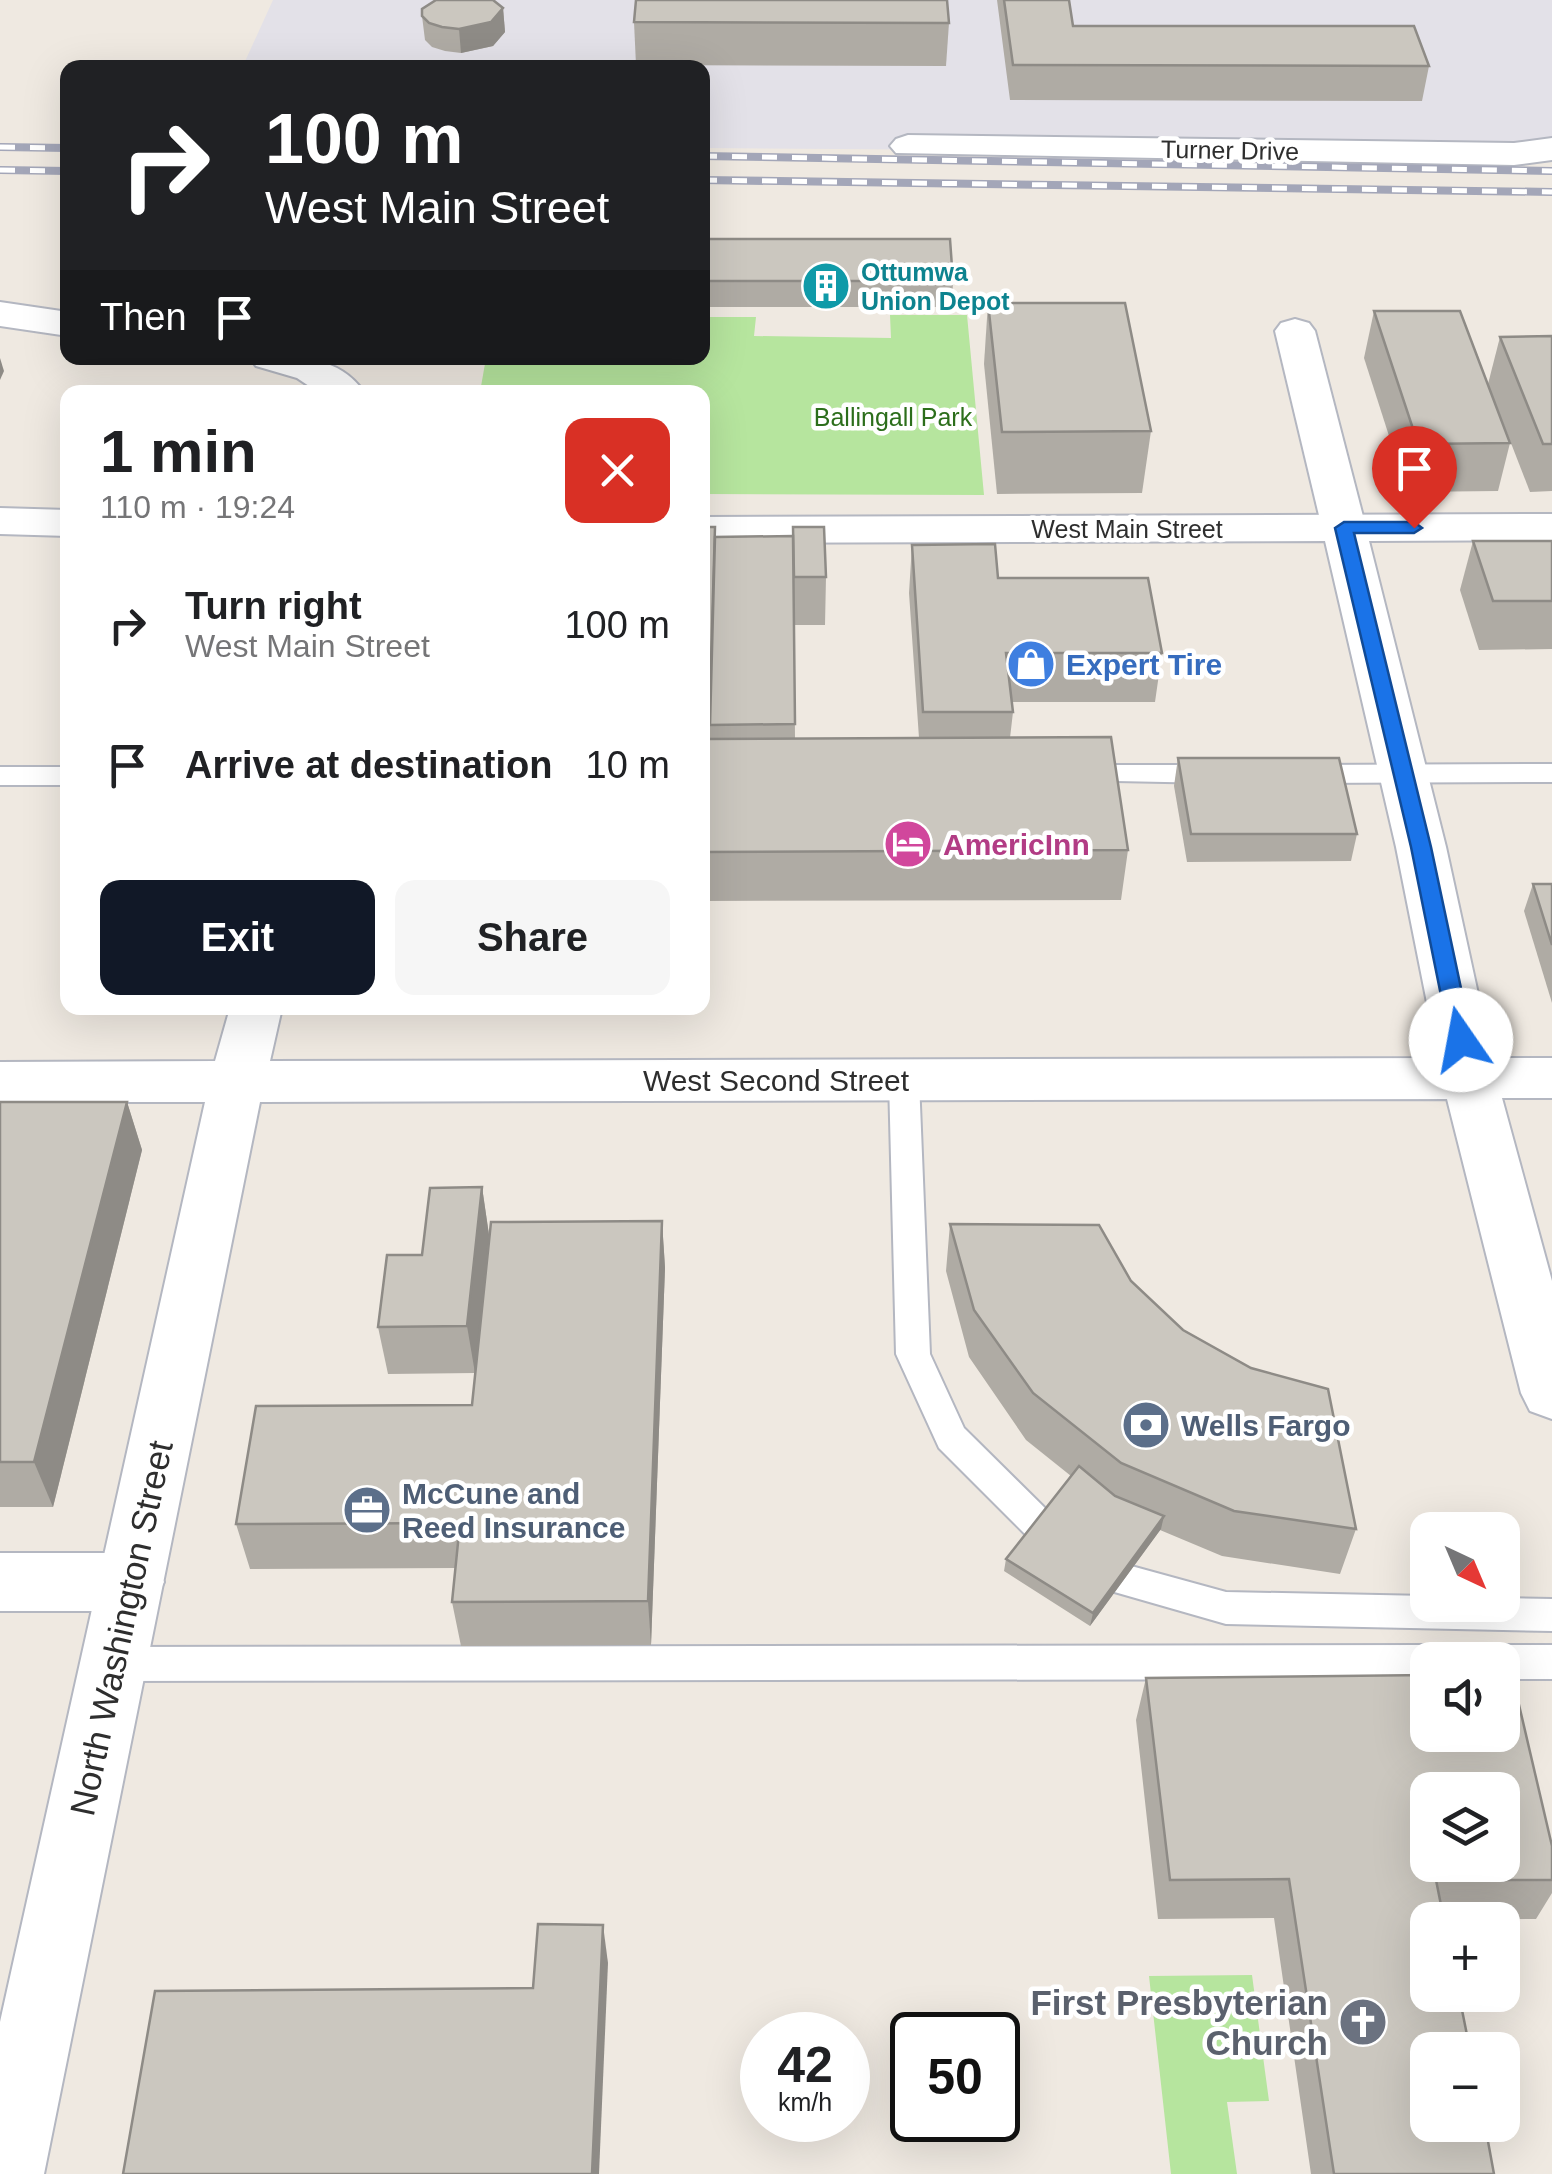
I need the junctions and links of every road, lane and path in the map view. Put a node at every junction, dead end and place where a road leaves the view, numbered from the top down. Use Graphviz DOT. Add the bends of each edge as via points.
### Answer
graph roads {
  1 [pos="908,146"];
  2 [pos="1552,150"];
  3 [pos="0,314"];
  4 [pos="60,323"];
  5 [pos="1294,331"];
  6 [pos="293,365"];
  7 [pos="333,385"];
  8 [pos="0,521"];
  9 [pos="60,523"];
  10 [pos="1552,527"];
  11 [pos="1344,528"];
  12 [pos="710,530"];
  13 [pos="1552,772"];
  14 [pos="1047,774"];
  15 [pos="1245,774"];
  16 [pos="1284,774"];
  17 [pos="1403,774"];
  18 [pos="0,776"];
  19 [pos="60,776"];
  20 [pos="254,1015"];
  21 [pos="1469,1078"];
  22 [pos="1552,1078"];
  23 [pos="904,1080"];
  24 [pos="0,1082"];
  25 [pos="237,1082"];
  26 [pos="1552,1393"];
  27 [pos="1040,1526"];
  28 [pos="1124,1580"];
  29 [pos="0,1582"];
  30 [pos="131,1582"];
  31 [pos="1552,1616"];
  32 [pos="1410,1662"];
  33 [pos="1520,1662"];
  34 [pos="1552,1662"];
  35 [pos="113,1664"];
  36 [pos="5,2174"];
  1 -- 2 [label="main road, Turner Drive"];
  3 -- 4 [label="main road"];
  5 -- 11 [label="main road"];
  6 -- 7 [label="main road"];
  8 -- 9 [label="main road"];
  10 -- 11 [label="main road, West Main Street"];
  11 -- 12 [label="main road, West Main Street"];
  11 -- 17 [label="main road"];
  13 -- 17 [label="lane"];
  14 -- 15 [label="lane"];
  16 -- 17 [label="lane"];
  17 -- 21 [label="main road"];
  18 -- 19 [label="lane"];
  20 -- 25 [label="main road, North Washington Street"];
  21 -- 22 [label="main road, West Second Street"];
  21 -- 23 [label="main road, West Second Street"];
  21 -- 26 [label="main road"];
  23 -- 25 [label="main road, West Second Street"];
  23 -- 27 [label="lane" via="913,1354 951,1438"];
  24 -- 25 [label="main road, West Second Street"];
  25 -- 30 [label="main road, North Washington Street"];
  28 -- 31 [label="lane" via="1226,1608"];
  29 -- 30 [label="main road"];
  30 -- 35 [label="main road, North Washington Street"];
  32 -- 35 [label="lane"];
  33 -- 34 [label="lane"];
  35 -- 36 [label="main road, North Washington Street"];
}
